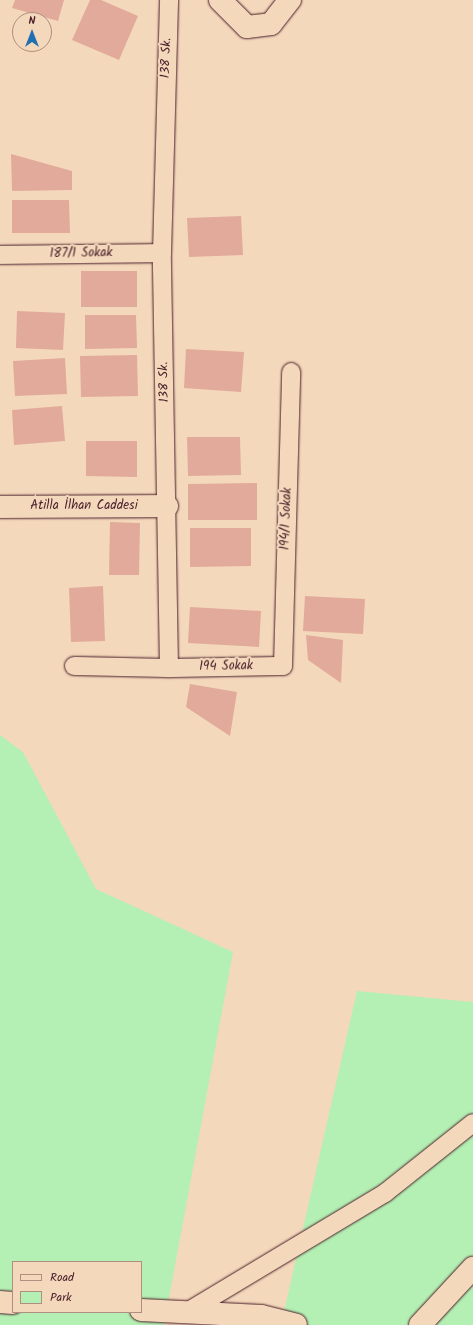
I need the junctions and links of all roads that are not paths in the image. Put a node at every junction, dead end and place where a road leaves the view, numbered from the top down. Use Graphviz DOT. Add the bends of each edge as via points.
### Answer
graph roads {
  1 [pos="169,0"];
  2 [pos="220,0"];
  3 [pos="290,0"];
  4 [pos="162,253"];
  5 [pos="0,255"];
  6 [pos="291,372"];
  7 [pos="167,506"];
  8 [pos="0,507"];
  9 [pos="74,666"];
  10 [pos="283,666"];
  11 [pos="169,668"];
  12 [pos="473,1123"];
  13 [pos="473,1268"];
  14 [pos="0,1302"];
  15 [pos="12,1302"];
  16 [pos="142,1310"];
  17 [pos="187,1312"];
  18 [pos="296,1325"];
  19 [pos="420,1325"];
  1 -- 4 [label="street, 138 Sk."];
  2 -- 3 [label="street" via="247,27 271,24"];
  4 -- 5 [label="street, 187/1 Sokak"];
  4 -- 7 [label="street, 138 Sk."];
  6 -- 10 [label="street, 194/1 Sokak"];
  7 -- 8 [label="street, Atilla İlhan Caddesi"];
  7 -- 11 [label="street, 138 Sk."];
  9 -- 11 [label="street"];
  10 -- 11 [label="street, 194 Sokak"];
  12 -- 17 [label="street" via="385,1193"];
  13 -- 19 [label="street"];
  14 -- 15 [label="street"];
  16 -- 17 [label="street"];
  17 -- 18 [label="street" via="261,1316"];
}
